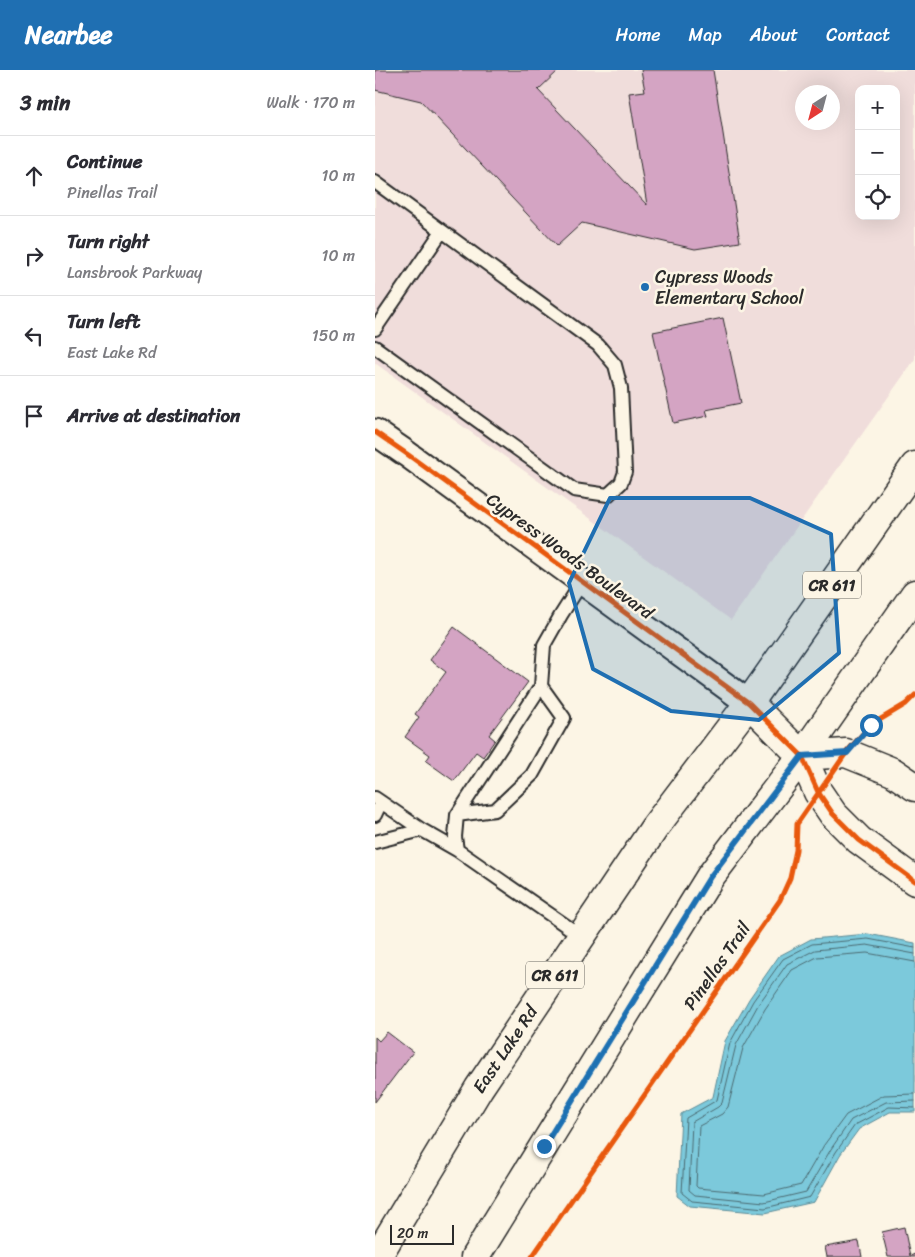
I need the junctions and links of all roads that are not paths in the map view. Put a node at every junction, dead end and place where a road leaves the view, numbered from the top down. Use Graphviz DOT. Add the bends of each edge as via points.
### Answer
graph roads {
  1 [pos="375,182"];
  2 [pos="442,231"];
  3 [pos="375,329"];
  4 [pos="375,347"];
  5 [pos="375,432"];
  6 [pos="915,466"];
  7 [pos="582,582"];
  8 [pos="915,594"];
  9 [pos="541,686"];
  10 [pos="749,703"];
  11 [pos="802,756"];
  12 [pos="915,787"];
  13 [pos="378,800"];
  14 [pos="375,815"];
  15 [pos="457,815"];
  16 [pos="422,830"];
  17 [pos="375,842"];
  18 [pos="457,850"];
  19 [pos="915,881"];
  20 [pos="581,936"];
  21 [pos="377,1257"];
  22 [pos="475,1257"];
  1 -- 2 [label="lane"];
  2 -- 3 [label="lane"];
  2 -- 4 [label="lane" via="598,345 615,364 621,388 625,472 621,484 608,495 574,490"];
  5 -- 7 [label="street, Cypress Woods Boulevard"];
  6 -- 10 [label="main road, CR 611"];
  7 -- 9 [label="lane" via="544,645"];
  7 -- 10 [label="street, Cypress Woods Boulevard"];
  8 -- 11 [label="main road"];
  9 -- 15 [label="lane"];
  9 -- 15 [label="lane" via="564,718 531,775 495,810"];
  10 -- 11 [label="main road"];
  10 -- 20 [label="main road, East Lake Rd / CR 611" via="655,827"];
  11 -- 12 [label="main road" via="847,753 893,772"];
  11 -- 19 [label="main road" via="818,792 833,814 859,840"];
  11 -- 22 [label="main road" via="710,877"];
  13 -- 14 [label="lane"];
  13 -- 16 [label="lane"];
  15 -- 18 [label="lane"];
  16 -- 17 [label="lane"];
  16 -- 18 [label="lane"];
  18 -- 20 [label="lane"];
  20 -- 21 [label="main road, East Lake Rd / CR 611" via="479,1088"];
}
